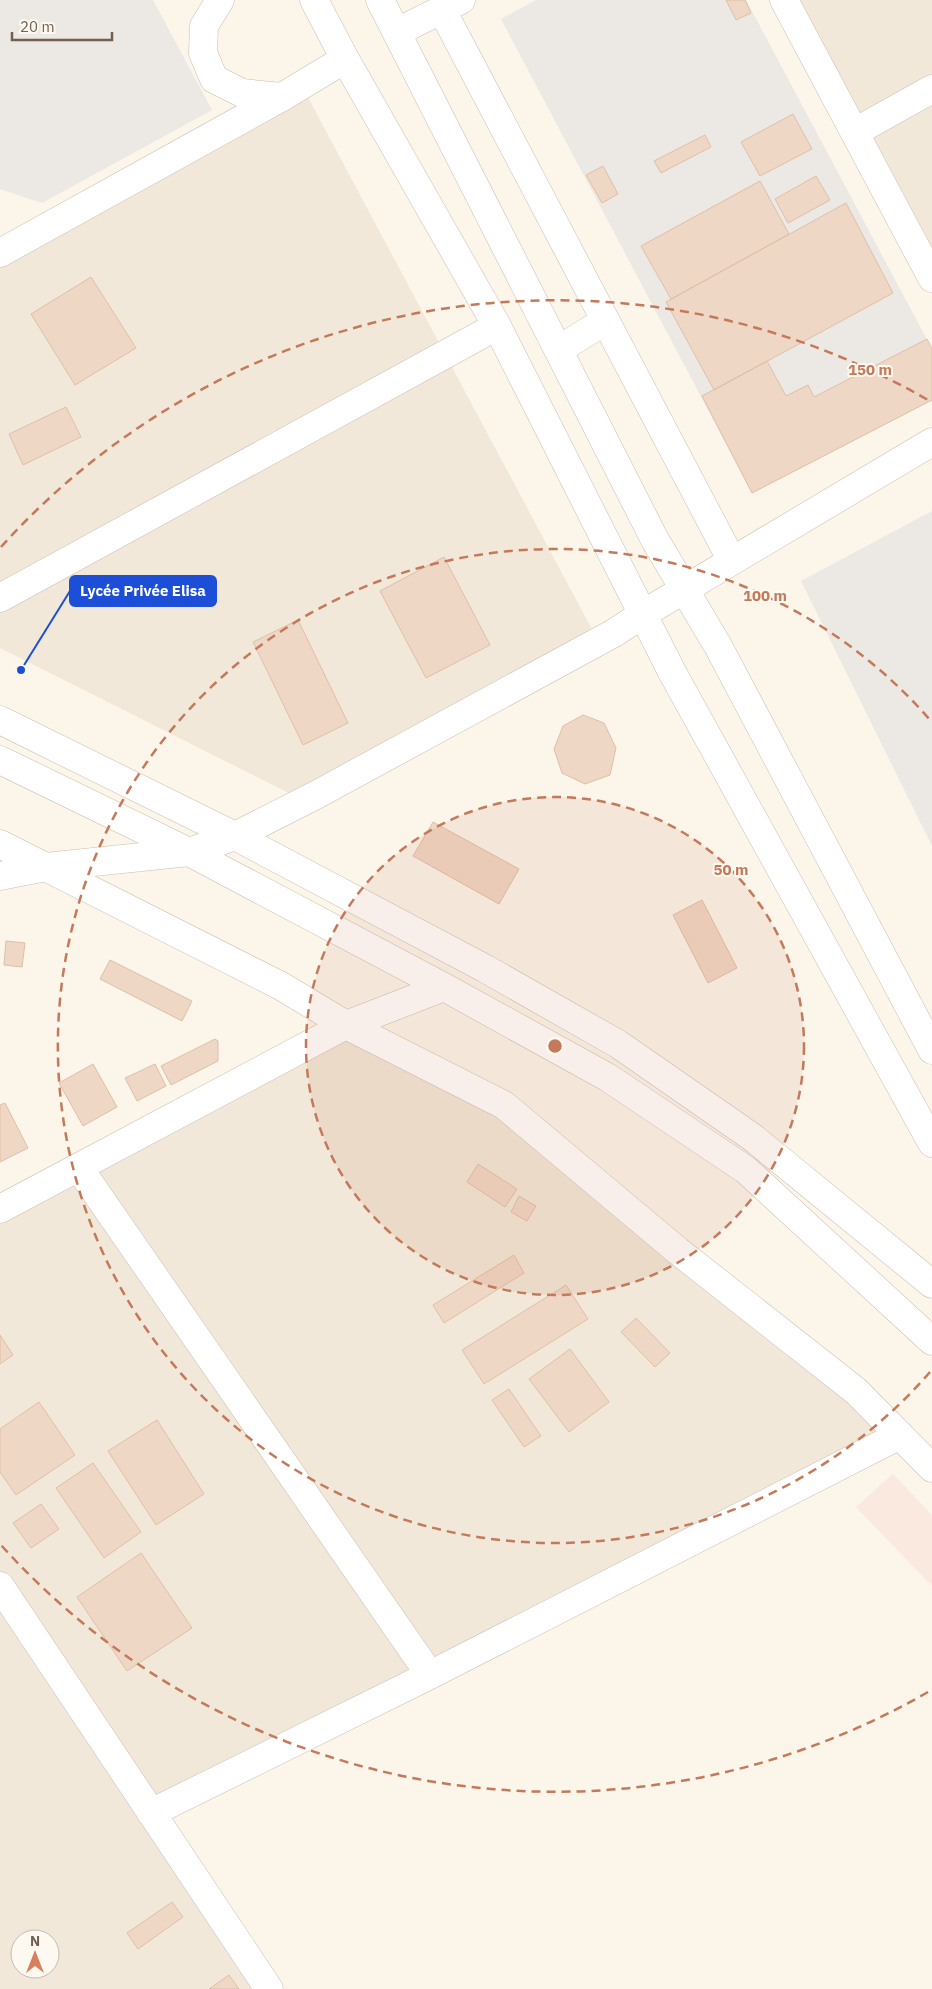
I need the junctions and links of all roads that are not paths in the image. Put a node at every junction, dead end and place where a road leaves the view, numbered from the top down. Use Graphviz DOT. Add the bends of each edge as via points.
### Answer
graph roads {
  1 [pos="220,0"];
  2 [pos="314,0"];
  3 [pos="380,0"];
  4 [pos="784,0"];
  5 [pos="451,5"];
  6 [pos="397,32"];
  7 [pos="345,59"];
  8 [pos="932,89"];
  9 [pos="282,97"];
  10 [pos="855,132"];
  11 [pos="3,244"];
  12 [pos="932,278"];
  13 [pos="605,320"];
  14 [pos="497,326"];
  15 [pos="558,350"];
  16 [pos="932,442"];
  17 [pos="732,561"];
  18 [pos="684,590"];
  19 [pos="0,598"];
  20 [pos="643,614"];
  21 [pos="0,720"];
  22 [pos="0,760"];
  23 [pos="235,836"];
  24 [pos="0,844"];
  25 [pos="189,852"];
  26 [pos="46,867"];
  27 [pos="0,876"];
  28 [pos="444,987"];
  29 [pos="346,1025"];
  30 [pos="932,1050"];
  31 [pos="932,1143"];
  32 [pos="79,1168"];
  33 [pos="0,1210"];
  34 [pos="932,1284"];
  35 [pos="932,1341"];
  36 [pos="900,1435"];
  37 [pos="932,1468"];
  38 [pos="0,1586"];
  39 [pos="430,1675"];
  40 [pos="151,1813"];
  41 [pos="268,1989"];
  1 -- 9 [label="street" via="204,26 203,53 214,78 242,93"];
  2 -- 7 [label="street"];
  3 -- 6 [label="street"];
  4 -- 10 [label="street"];
  5 -- 6 [label="street"];
  5 -- 13 [label="street"];
  6 -- 15 [label="street"];
  7 -- 9 [label="street"];
  7 -- 14 [label="street"];
  8 -- 10 [label="street"];
  9 -- 11 [label="street"];
  10 -- 12 [label="street"];
  13 -- 15 [label="street"];
  13 -- 17 [label="street"];
  14 -- 19 [label="street"];
  14 -- 20 [label="street"];
  15 -- 18 [label="street"];
  16 -- 17 [label="street"];
  17 -- 18 [label="street"];
  18 -- 20 [label="street"];
  18 -- 30 [label="street" via="718,646"];
  20 -- 23 [label="street" via="614,633"];
  20 -- 31 [label="street"];
  21 -- 23 [label="street"];
  22 -- 25 [label="street"];
  23 -- 25 [label="street"];
  23 -- 34 [label="street" via="486,969 618,1044 752,1137"];
  24 -- 26 [label="street"];
  25 -- 26 [label="street"];
  25 -- 28 [label="street"];
  26 -- 27 [label="street"];
  26 -- 29 [label="street" via="281,986"];
  28 -- 29 [label="street"];
  28 -- 35 [label="street" via="607,1077 746,1170"];
  29 -- 32 [label="street"];
  29 -- 36 [label="street" via="504,1105 678,1251 856,1391"];
  32 -- 33 [label="street"];
  32 -- 39 [label="street"];
  36 -- 37 [label="street"];
  36 -- 39 [label="street"];
  38 -- 40 [label="street"];
  39 -- 40 [label="street"];
  40 -- 41 [label="street"];
}
